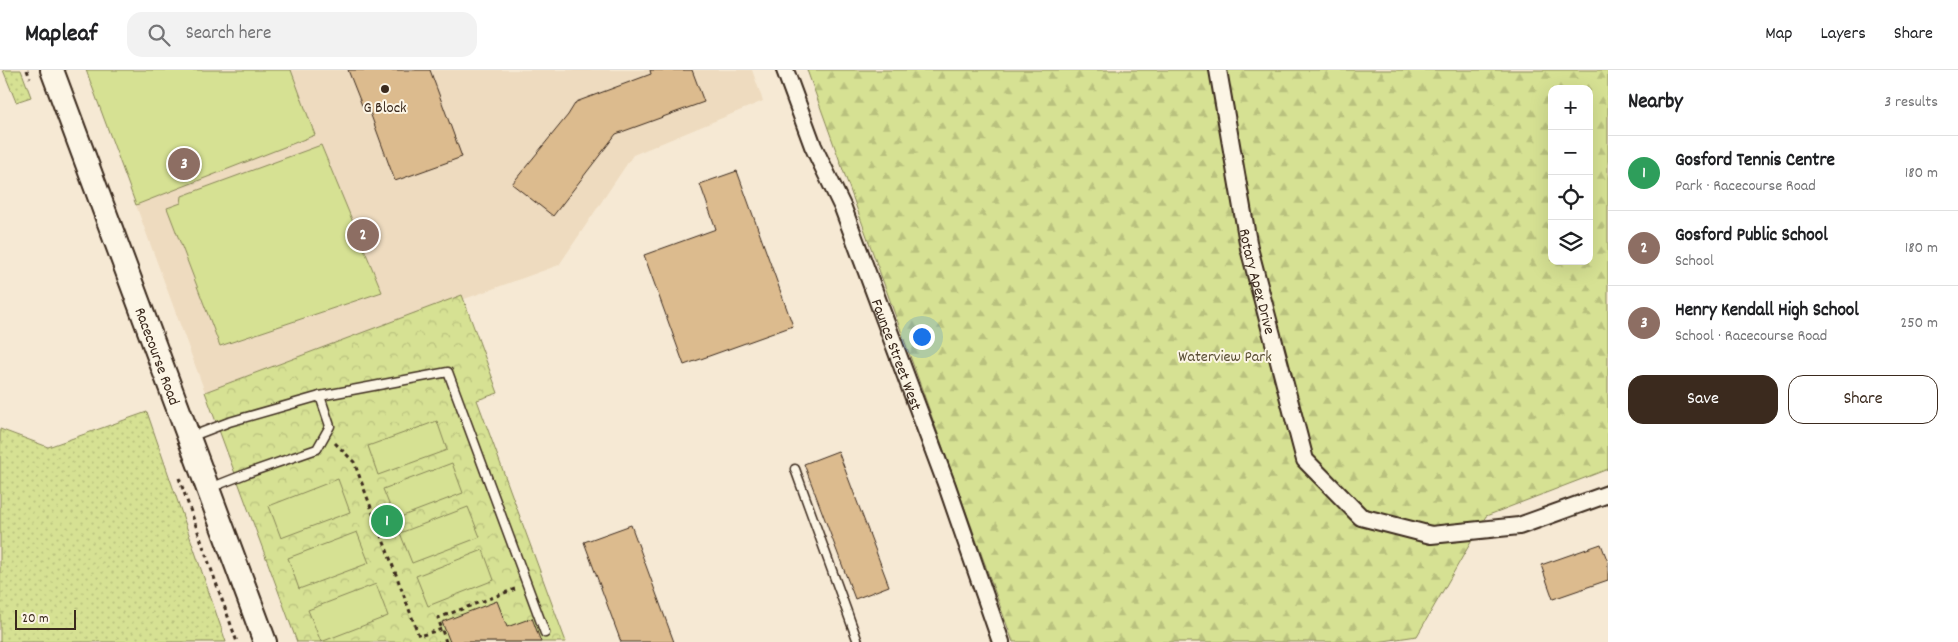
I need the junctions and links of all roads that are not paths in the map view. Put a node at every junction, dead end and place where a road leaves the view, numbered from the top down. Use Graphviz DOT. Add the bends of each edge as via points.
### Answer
graph roads {
  1 [pos="52,70"];
  2 [pos="785,70"];
  3 [pos="1218,70"];
  4 [pos="320,396"];
  5 [pos="188,438"];
  6 [pos="795,470"];
  7 [pos="208,489"];
  8 [pos="1608,494"];
  9 [pos="545,633"];
  10 [pos="265,642"];
  11 [pos="858,642"];
  12 [pos="1001,642"];
  1 -- 5 [label="main road, Racecourse Road"];
  2 -- 12 [label="street, Faunce Street West" via="814,146 843,208 947,486"];
  3 -- 8 [label="street, Rotary Apex Drive" via="1249,248 1305,460 1361,517 1430,535 1519,526"];
  4 -- 5 [label="lane" via="229,422"];
  4 -- 7 [label="lane" via="330,426 317,449"];
  4 -- 9 [label="lane" via="448,372"];
  5 -- 7 [label="main road, Racecourse Road"];
  6 -- 11 [label="lane"];
  7 -- 10 [label="main road, Racecourse Road"];
}
